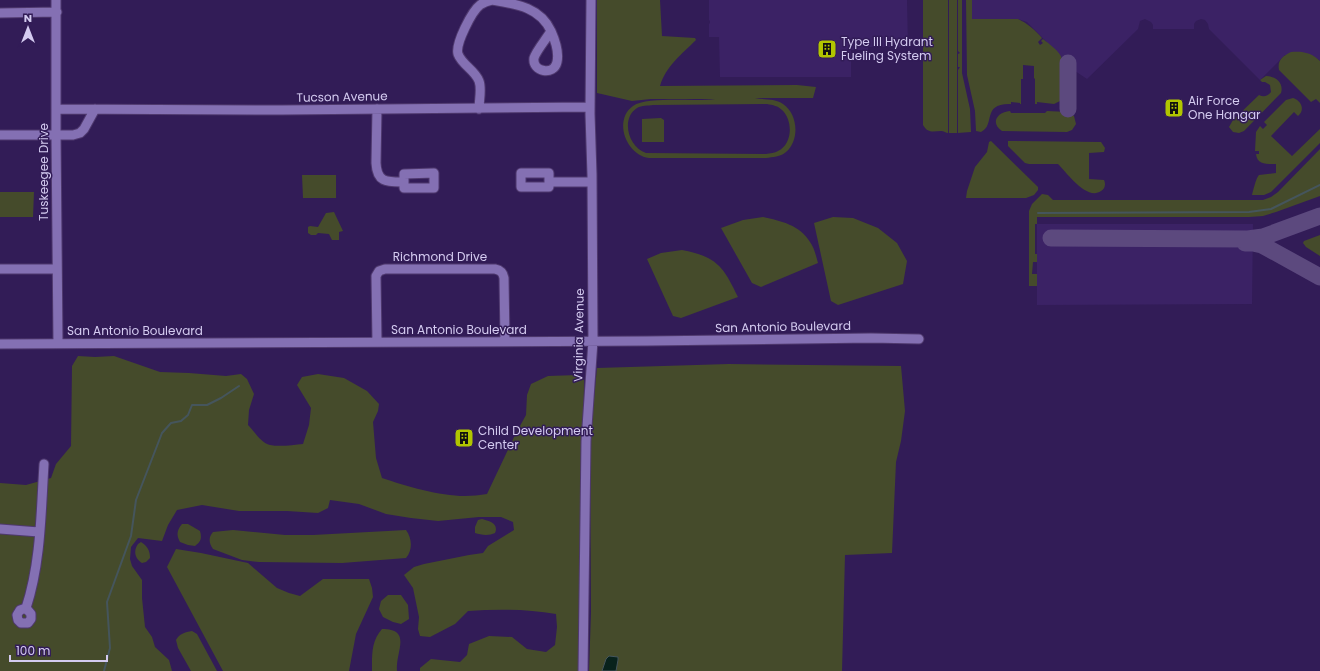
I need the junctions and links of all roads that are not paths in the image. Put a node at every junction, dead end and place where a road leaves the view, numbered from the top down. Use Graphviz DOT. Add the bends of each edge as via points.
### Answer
graph roads {
  1 [pos="56,0"];
  2 [pos="591,0"];
  3 [pos="56,12"];
  4 [pos="0,13"];
  5 [pos="551,31"];
  6 [pos="590,107"];
  7 [pos="56,108"];
  8 [pos="377,108"];
  9 [pos="95,109"];
  10 [pos="479,109"];
  11 [pos="56,134"];
  12 [pos="0,135"];
  13 [pos="404,182"];
  14 [pos="549,182"];
  15 [pos="592,182"];
  16 [pos="0,269"];
  17 [pos="57,269"];
  18 [pos="919,339"];
  19 [pos="593,341"];
  20 [pos="377,342"];
  21 [pos="505,342"];
  22 [pos="58,343"];
  23 [pos="0,344"];
  24 [pos="44,464"];
  25 [pos="0,529"];
  26 [pos="39,532"];
  27 [pos="26,608"];
  28 [pos="584,671"];
  1 -- 3 [label="street, Tuskeegee Drive"];
  2 -- 6 [label="street, Virginia Avenue"];
  3 -- 4 [label="street"];
  3 -- 7 [label="street, Tuskeegee Drive"];
  5 -- 10 [label="street" via="544,19 528,8 492,0 480,5 457,47 460,59 479,81"];
  6 -- 10 [label="street, Tucson Avenue"];
  6 -- 15 [label="street, Virginia Avenue"];
  7 -- 9 [label="street, Tucson Avenue"];
  7 -- 11 [label="street, Tuskeegee Drive"];
  8 -- 9 [label="street, Tucson Avenue"];
  8 -- 10 [label="street, Tucson Avenue"];
  8 -- 13 [label="street" via="377,174 387,181"];
  9 -- 11 [label="street" via="80,133"];
  11 -- 12 [label="street"];
  11 -- 17 [label="street, Tuskeegee Drive"];
  14 -- 15 [label="street"];
  15 -- 19 [label="street, Virginia Avenue"];
  16 -- 17 [label="street"];
  17 -- 22 [label="street, Tuskeegee Drive"];
  18 -- 19 [label="street, San Antonio Boulevard"];
  19 -- 21 [label="street, San Antonio Boulevard"];
  19 -- 28 [label="street, Virginia Avenue" via="586,442"];
  20 -- 21 [label="street, San Antonio Boulevard"];
  20 -- 21 [label="street, Richmond Drive" via="376,276 385,269 500,271 504,278"];
  20 -- 22 [label="street, San Antonio Boulevard"];
  22 -- 23 [label="street, San Antonio Boulevard"];
  24 -- 26 [label="street"];
  25 -- 26 [label="street"];
  26 -- 27 [label="street" via="32,590"];
}
